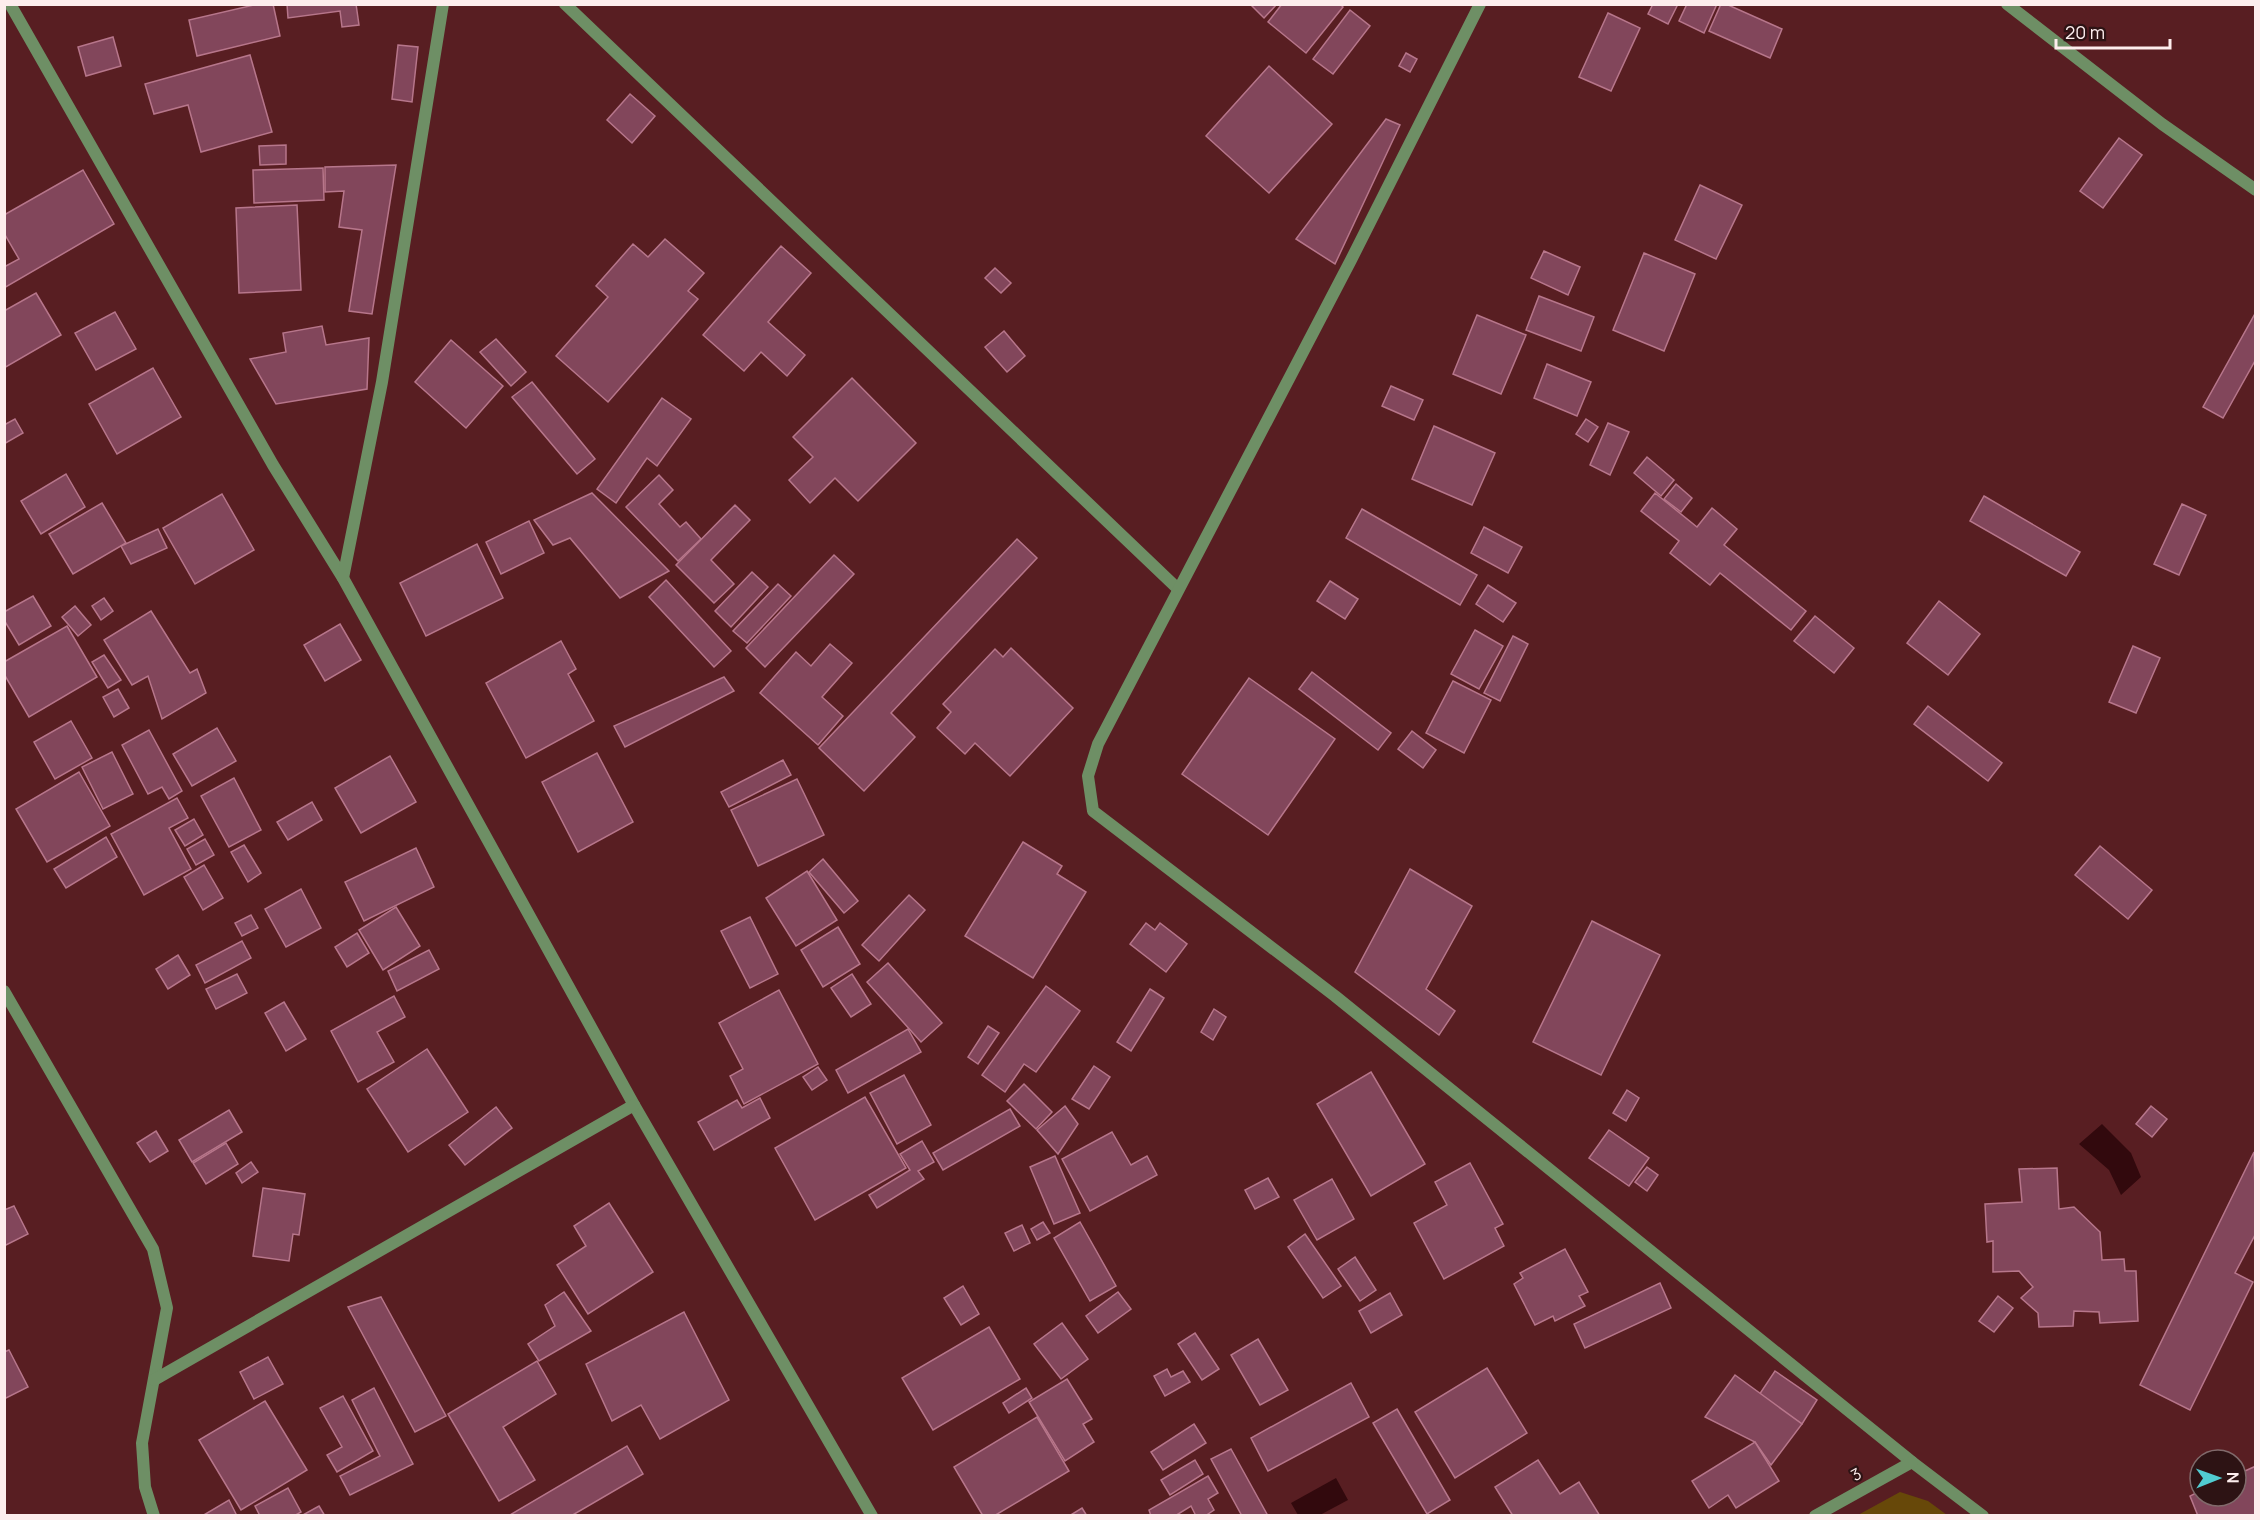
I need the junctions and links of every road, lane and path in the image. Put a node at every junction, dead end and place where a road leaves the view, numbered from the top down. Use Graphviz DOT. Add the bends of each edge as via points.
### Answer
graph roads {
  1 [pos="10,4"];
  2 [pos="443,4"];
  3 [pos="565,4"];
  4 [pos="1480,4"];
  5 [pos="2007,4"];
  6 [pos="2256,190"];
  7 [pos="343,578"];
  8 [pos="1178,589"];
  9 [pos="4,991"];
  10 [pos="634,1105"];
  11 [pos="154,1380"];
  12 [pos="1912,1462"];
  13 [pos="154,1515"];
  14 [pos="872,1515"];
  15 [pos="1815,1515"];
  16 [pos="1983,1515"];
  1 -- 7 [label="street" via="273,465"];
  2 -- 7 [label="street" via="382,381"];
  3 -- 8 [label="street"];
  4 -- 8 [label="street"];
  5 -- 6 [label="street" via="2162,124"];
  7 -- 10 [label="street"];
  8 -- 12 [label="street" via="1098,744 1088,776 1093,811 1335,996"];
  9 -- 11 [label="street" via="153,1249 167,1308"];
  10 -- 11 [label="street"];
  10 -- 14 [label="street"];
  11 -- 13 [label="street" via="142,1443 145,1487"];
  12 -- 15 [label="street, 3"];
  12 -- 16 [label="street"];
}
